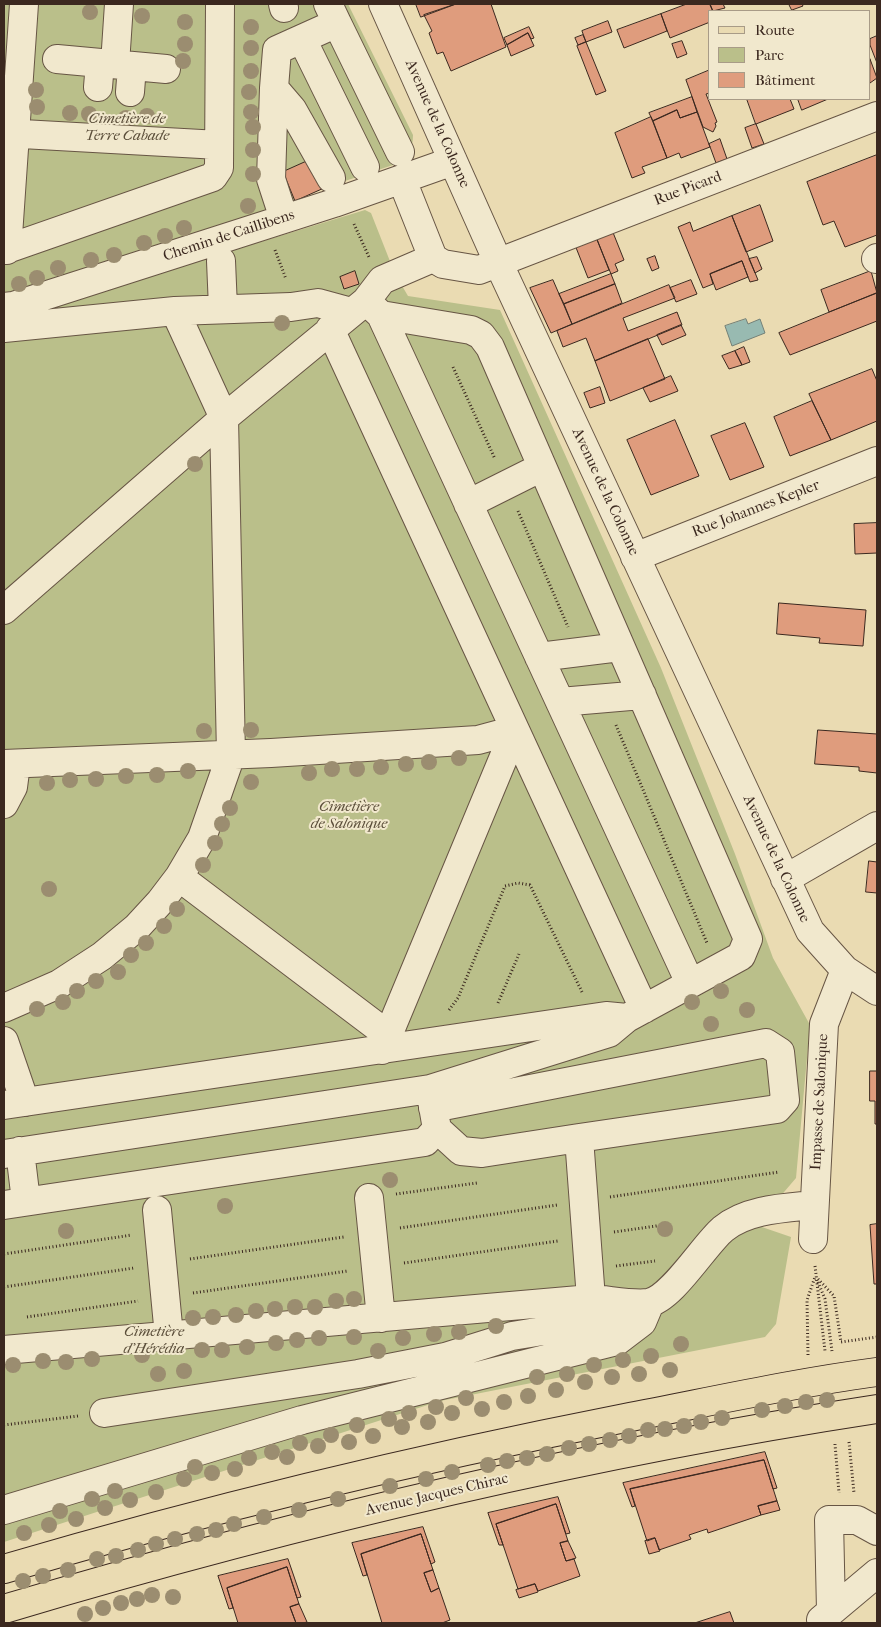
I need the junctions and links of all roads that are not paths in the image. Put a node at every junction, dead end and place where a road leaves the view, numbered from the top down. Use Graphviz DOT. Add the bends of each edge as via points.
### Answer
graph roads {
  1 [pos="24,4"];
  2 [pos="119,4"];
  3 [pos="220,4"];
  4 [pos="383,4"];
  5 [pos="332,13"];
  6 [pos="302,39"];
  7 [pos="57,59"];
  8 [pos="166,69"];
  9 [pos="111,70"];
  10 [pos="274,88"];
  11 [pos="130,92"];
  12 [pos="877,116"];
  13 [pos="10,133"];
  14 [pos="219,145"];
  15 [pos="400,152"];
  16 [pos="453,161"];
  17 [pos="365,167"];
  18 [pos="331,178"];
  19 [pos="402,180"];
  20 [pos="284,219"];
  21 [pos="5,250"];
  22 [pos="433,258"];
  23 [pos="221,261"];
  24 [pos="498,262"];
  25 [pos="370,303"];
  26 [pos="4,307"];
  27 [pos="223,308"];
  28 [pos="175,311"];
  29 [pos="4,328"];
  30 [pos="330,329"];
  31 [pos="224,418"];
  32 [pos="877,461"];
  33 [pos="542,467"];
  34 [pos="468,504"];
  35 [pos="635,557"];
  36 [pos="4,610"];
  37 [pos="620,647"];
  38 [pos="539,658"];
  39 [pos="642,695"];
  40 [pos="560,702"];
  41 [pos="515,730"];
  42 [pos="231,755"];
  43 [pos="10,764"];
  44 [pos="4,804"];
  45 [pos="877,826"];
  46 [pos="179,877"];
  47 [pos="785,879"];
  48 [pos="845,970"];
  49 [pos="690,983"];
  50 [pos="877,991"];
  51 [pos="4,1008"];
  52 [pos="635,1013"];
  53 [pos="4,1041"];
  54 [pos="385,1042"];
  55 [pos="14,1104"];
  56 [pos="433,1109"];
  57 [pos="579,1138"];
  58 [pos="12,1153"];
  59 [pos="369,1198"];
  60 [pos="15,1203"];
  61 [pos="814,1205"];
  62 [pos="158,1220"];
  63 [pos="813,1239"];
  64 [pos="591,1299"];
  65 [pos="650,1303"];
  66 [pos="381,1318"];
  67 [pos="169,1336"];
  68 [pos="4,1350"];
  69 [pos="877,1372"];
  70 [pos="877,1409"];
  71 [pos="104,1413"];
  72 [pos="4,1510"];
  73 [pos="867,1526"];
  74 [pos="4,1569"];
  75 [pos="877,1573"];
  76 [pos="4,1609"];
  77 [pos="824,1617"];
  1 -- 13 [label="street"];
  2 -- 9 [label="street"];
  3 -- 14 [label="street"];
  4 -- 16 [label="street, Avenue de la Colonne"];
  5 -- 6 [label="street"];
  5 -- 15 [label="street"];
  6 -- 10 [label="street" via="277,50"];
  6 -- 17 [label="street"];
  7 -- 9 [label="street"];
  8 -- 9 [label="street"];
  9 -- 11 [label="street"];
  10 -- 18 [label="street" via="292,108"];
  10 -- 20 [label="street" via="271,179"];
  12 -- 24 [label="street, Rue Picard"];
  13 -- 14 [label="street"];
  13 -- 21 [label="street"];
  14 -- 21 [label="street" via="219,168 213,177"];
  16 -- 19 [label="street, Chemin de Caillibens"];
  16 -- 24 [label="street, Avenue de la Colonne"];
  19 -- 20 [label="street, Chemin de Caillibens"];
  19 -- 22 [label="street"];
  20 -- 26 [label="street, Chemin de Caillibens"];
  22 -- 24 [label="street, Rue Picard" via="443,264 479,270"];
  22 -- 25 [label="street" via="382,280"];
  23 -- 27 [label="street"];
  24 -- 35 [label="street, Avenue de la Colonne"];
  25 -- 27 [label="street"];
  25 -- 30 [label="street"];
  25 -- 33 [label="street" via="481,335 490,347"];
  25 -- 34 [label="street"];
  27 -- 28 [label="street"];
  28 -- 29 [label="street"];
  28 -- 31 [label="street"];
  30 -- 31 [label="street"];
  30 -- 41 [label="street"];
  31 -- 36 [label="street"];
  31 -- 42 [label="street"];
  32 -- 35 [label="street, Rue Johannes Kepler"];
  33 -- 34 [label="street"];
  33 -- 37 [label="street"];
  34 -- 38 [label="street"];
  35 -- 47 [label="street, Avenue de la Colonne"];
  37 -- 38 [label="street"];
  37 -- 39 [label="street"];
  38 -- 40 [label="street"];
  39 -- 40 [label="street"];
  39 -- 49 [label="street" via="748,939 741,956"];
  40 -- 49 [label="street"];
  41 -- 42 [label="street" via="478,740"];
  41 -- 52 [label="street"];
  41 -- 54 [label="street"];
  42 -- 43 [label="street"];
  42 -- 46 [label="street" via="202,838"];
  43 -- 44 [label="street" via="13,787"];
  45 -- 47 [label="street"];
  46 -- 51 [label="street" via="137,927 102,956 59,984"];
  46 -- 54 [label="street"];
  47 -- 48 [label="street, Avenue de la Colonne" via="810,932"];
  48 -- 50 [label="street, Avenue de la Colonne"];
  48 -- 61 [label="street, Impasse de Salonique" via="824,1024"];
  49 -- 52 [label="street"];
  52 -- 54 [label="street" via="445,1040"];
  52 -- 56 [label="street" via="609,1033"];
  53 -- 55 [label="street"];
  54 -- 55 [label="street"];
  56 -- 57 [label="street" via="461,1151 482,1153"];
  56 -- 57 [label="street" via="766,1043 780,1052 785,1100 777,1109"];
  56 -- 58 [label="street"];
  56 -- 60 [label="street" via="425,1142"];
  57 -- 64 [label="street"];
  58 -- 60 [label="street"];
  59 -- 66 [label="street"];
  61 -- 63 [label="street, Impasse de Salonique"];
  61 -- 65 [label="street" via="755,1213 724,1227 676,1285"];
  62 -- 67 [label="street"];
  64 -- 65 [label="street"];
  64 -- 66 [label="street"];
  65 -- 71 [label="street" via="610,1320 512,1336 445,1357 358,1374"];
  65 -- 72 [label="street" via="642,1322 617,1341 302,1420"];
  66 -- 67 [label="street"];
  67 -- 68 [label="street"];
  69 -- 74 [label="main road" via="623,1418 395,1466 238,1504"];
  70 -- 76 [label="main road, Avenue Jacques Chirac" via="569,1464 275,1533"];
  73 -- 77 [label="street" via="829,1520"];
  75 -- 77 [label="street"];
}
